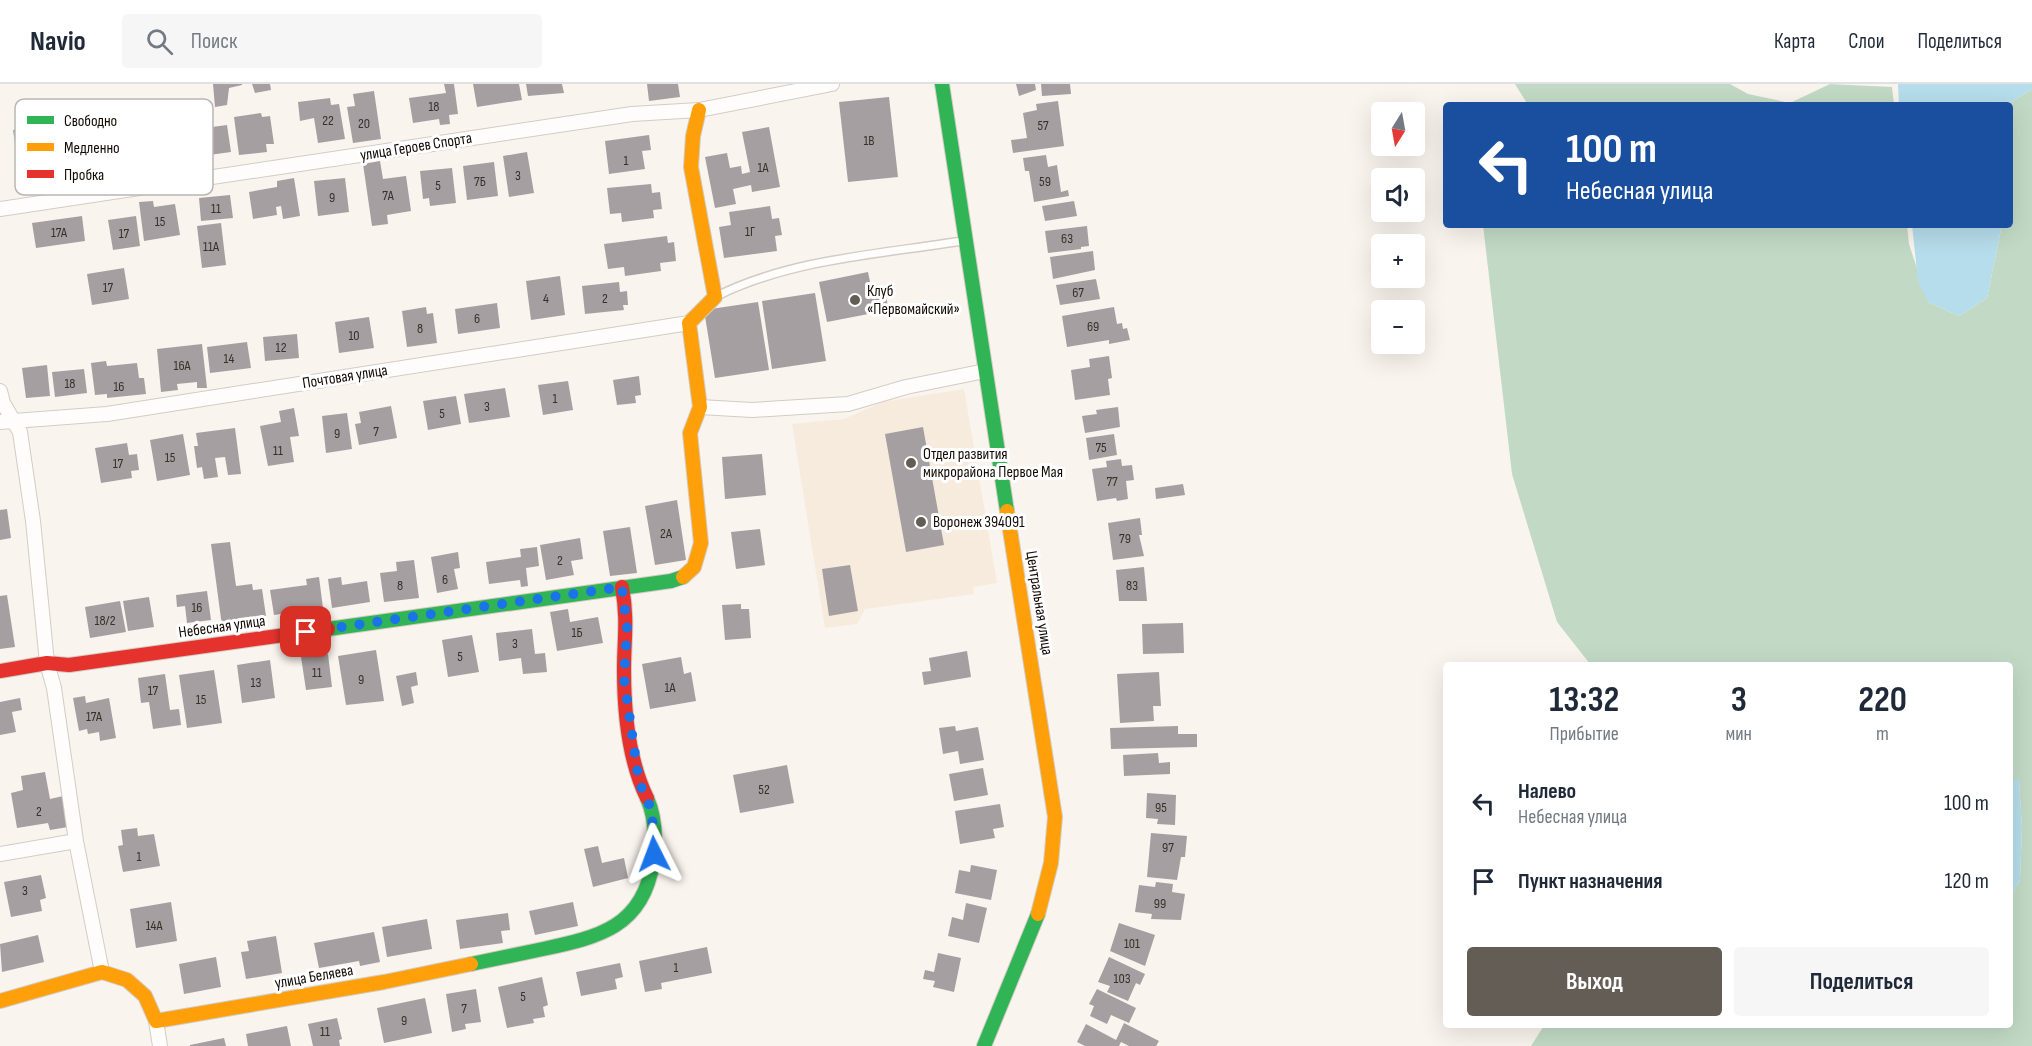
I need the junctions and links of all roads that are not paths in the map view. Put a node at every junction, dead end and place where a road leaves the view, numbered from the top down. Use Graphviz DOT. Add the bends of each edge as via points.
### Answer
graph roads {
  1 [pos="832,84"];
  2 [pos="942,84"];
  3 [pos="699,110"];
  4 [pos="213,176"];
  5 [pos="87,195"];
  6 [pos="0,208"];
  7 [pos="964,240"];
  8 [pos="715,297"];
  9 [pos="688,324"];
  10 [pos="985,371"];
  11 [pos="0,391"];
  12 [pos="699,407"];
  13 [pos="6,421"];
  14 [pos="622,587"];
  15 [pos="46,663"];
  16 [pos="0,671"];
  17 [pos="76,841"];
  18 [pos="0,854"];
  19 [pos="102,972"];
  20 [pos="0,1000"];
  21 [pos="156,1021"];
  22 [pos="160,1046"];
  23 [pos="984,1046"];
  1 -- 3 [label="street, улица Героев Спорта"];
  2 -- 7 [label="street, Центральная улица"];
  3 -- 4 [label="street, улица Героев Спорта" via="632,114"];
  3 -- 8 [label="street" via="691,167"];
  5 -- 6 [label="street, улица Героев Спорта"];
  7 -- 8 [label="lane" via="817,264 749,280"];
  7 -- 10 [label="street, Центральная улица"];
  8 -- 9 [label="street"];
  9 -- 12 [label="street"];
  9 -- 13 [label="street, Почтовая улица" via="107,414"];
  10 -- 12 [label="street" via="848,404 752,410"];
  10 -- 23 [label="street, Центральная улица" via="1055,817 1050,864 1037,913"];
  11 -- 13 [label="street"];
  12 -- 14 [label="street, Небесная улица" via="690,434 701,543 694,567 685,576 671,581"];
  13 -- 15 [label="street" via="20,432"];
  14 -- 15 [label="street, Небесная улица" via="69,666"];
  14 -- 21 [label="street, улица Беляева" via="627,627 624,679 639,782 652,811 654,854 652,879 626,919 608,933 591,939 384,982"];
  15 -- 16 [label="street, Небесная улица"];
  15 -- 17 [label="street" via="54,688"];
  17 -- 18 [label="street"];
  17 -- 19 [label="street"];
  19 -- 20 [label="street"];
  19 -- 21 [label="street" via="127,980 145,996"];
  21 -- 22 [label="street"];
}
